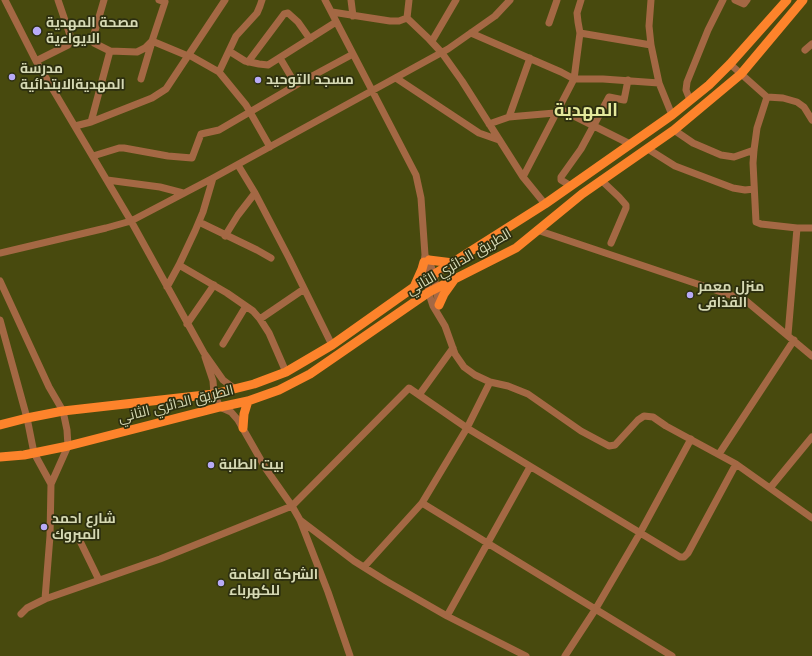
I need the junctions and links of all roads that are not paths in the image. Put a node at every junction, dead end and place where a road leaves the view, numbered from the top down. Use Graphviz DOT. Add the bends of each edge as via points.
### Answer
graph roads {
  1 [pos="5,0"];
  2 [pos="58,0"];
  3 [pos="104,0"];
  4 [pos="225,0"];
  5 [pos="262,0"];
  6 [pos="325,0"];
  7 [pos="351,0"];
  8 [pos="409,0"];
  9 [pos="456,0"];
  10 [pos="510,0"];
  11 [pos="556,0"];
  12 [pos="581,0"];
  13 [pos="651,0"];
  14 [pos="724,0"];
  15 [pos="735,0"];
  16 [pos="747,0"];
  17 [pos="787,0"];
  18 [pos="803,0"];
  19 [pos="163,1"];
  20 [pos="332,12"];
  21 [pos="353,16"];
  22 [pos="408,18"];
  23 [pos="336,22"];
  24 [pos="549,23"];
  25 [pos="471,33"];
  26 [pos="580,33"];
  27 [pos="310,39"];
  28 [pos="152,41"];
  29 [pos="432,41"];
  30 [pos="651,44"];
  31 [pos="812,44"];
  32 [pos="110,50"];
  33 [pos="805,50"];
  34 [pos="229,51"];
  35 [pos="442,53"];
  36 [pos="354,54"];
  37 [pos="189,56"];
  38 [pos="280,58"];
  39 [pos="530,58"];
  40 [pos="36,61"];
  41 [pos="248,62"];
  42 [pos="730,64"];
  43 [pos="219,72"];
  44 [pos="740,74"];
  45 [pos="396,78"];
  46 [pos="141,79"];
  47 [pos="574,80"];
  48 [pos="628,80"];
  49 [pos="659,83"];
  50 [pos="296,85"];
  51 [pos="373,91"];
  52 [pos="766,97"];
  53 [pos="690,100"];
  54 [pos="250,111"];
  55 [pos="557,111"];
  56 [pos="672,115"];
  57 [pos="509,118"];
  58 [pos="812,120"];
  59 [pos="91,122"];
  60 [pos="489,124"];
  61 [pos="75,126"];
  62 [pos="594,126"];
  63 [pos="674,130"];
  64 [pos="499,140"];
  65 [pos="630,144"];
  66 [pos="270,147"];
  67 [pos="648,149"];
  68 [pos="754,150"];
  69 [pos="93,156"];
  70 [pos="238,165"];
  71 [pos="522,177"];
  72 [pos="213,178"];
  73 [pos="106,180"];
  74 [pos="601,180"];
  75 [pos="571,186"];
  76 [pos="754,189"];
  77 [pos="184,193"];
  78 [pos="255,193"];
  79 [pos="545,204"];
  80 [pos="131,221"];
  81 [pos="198,222"];
  82 [pos="797,228"];
  83 [pos="812,228"];
  84 [pos="537,230"];
  85 [pos="226,236"];
  86 [pos="612,243"];
  87 [pos="0,253"];
  88 [pos="271,258"];
  89 [pos="426,259"];
  90 [pos="453,263"];
  91 [pos="179,265"];
  92 [pos="430,278"];
  93 [pos="455,278"];
  94 [pos="0,281"];
  95 [pos="214,285"];
  96 [pos="167,287"];
  97 [pos="414,287"];
  98 [pos="304,289"];
  99 [pos="432,291"];
  100 [pos="246,306"];
  101 [pos="439,309"];
  102 [pos="260,319"];
  103 [pos="0,320"];
  104 [pos="187,324"];
  105 [pos="788,335"];
  106 [pos="794,340"];
  107 [pos="223,344"];
  108 [pos="332,345"];
  109 [pos="453,348"];
  110 [pos="204,353"];
  111 [pos="812,356"];
  112 [pos="286,372"];
  113 [pos="490,382"];
  114 [pos="234,389"];
  115 [pos="214,394"];
  116 [pos="419,395"];
  117 [pos="248,401"];
  118 [pos="220,407"];
  119 [pos="63,411"];
  120 [pos="27,418"];
  121 [pos="0,425"];
  122 [pos="243,428"];
  123 [pos="467,428"];
  124 [pos="812,438"];
  125 [pos="691,439"];
  126 [pos="68,446"];
  127 [pos="34,453"];
  128 [pos="719,454"];
  129 [pos="0,457"];
  130 [pos="736,464"];
  131 [pos="530,467"];
  132 [pos="51,484"];
  133 [pos="770,488"];
  134 [pos="422,503"];
  135 [pos="292,506"];
  136 [pos="812,518"];
  137 [pos="300,520"];
  138 [pos="640,533"];
  139 [pos="50,536"];
  140 [pos="488,544"];
  141 [pos="364,567"];
  142 [pos="98,580"];
  143 [pos="45,599"];
  144 [pos="595,610"];
  145 [pos="21,614"];
  146 [pos="447,616"];
  147 [pos="350,656"];
  148 [pos="526,656"];
  149 [pos="565,656"];
  150 [pos="672,656"];
  1 -- 40 [label="street"];
  2 -- 40 [label="street" via="70,42"];
  3 -- 32 [label="street" via="92,41"];
  4 -- 37 [label="street"];
  5 -- 34 [label="street" via="256,13 236,36"];
  6 -- 20 [label="street"];
  7 -- 21 [label="street"];
  8 -- 22 [label="street"];
  9 -- 29 [label="street"];
  10 -- 25 [label="street" via="495,16"];
  11 -- 24 [label="street"];
  12 -- 26 [label="street" via="577,13"];
  13 -- 30 [label="street"];
  14 -- 53 [label="street" via="708,30 687,82 686,90"];
  15 -- 16 [label="street" via="744,4"];
  17 -- 42 [label="main road, الطريق الدائري الثاني"];
  18 -- 44 [label="main road, الطريق الدائري الثاني"];
  19 -- 28 [label="street"];
  20 -- 21 [label="street"];
  20 -- 23 [label="street"];
  21 -- 22 [label="street" via="390,21"];
  22 -- 29 [label="street"];
  23 -- 27 [label="street"];
  23 -- 36 [label="street"];
  25 -- 35 [label="street"];
  25 -- 39 [label="street"];
  26 -- 30 [label="street"];
  26 -- 47 [label="street"];
  27 -- 38 [label="street"];
  27 -- 41 [label="street" via="288,12"];
  28 -- 32 [label="street" via="137,52"];
  28 -- 37 [label="street"];
  28 -- 46 [label="street"];
  29 -- 35 [label="street"];
  30 -- 49 [label="street"];
  31 -- 33 [label="street"];
  32 -- 59 [label="street"];
  34 -- 41 [label="street"];
  34 -- 43 [label="street"];
  35 -- 45 [label="street"];
  35 -- 60 [label="street"];
  36 -- 50 [label="street"];
  36 -- 51 [label="street"];
  37 -- 43 [label="street"];
  37 -- 59 [label="street" via="161,93"];
  38 -- 41 [label="street" via="268,65"];
  38 -- 50 [label="street"];
  39 -- 47 [label="street"];
  39 -- 57 [label="street"];
  40 -- 61 [label="street"];
  42 -- 44 [label="street"];
  42 -- 53 [label="main road, الطريق الدائري الثاني"];
  43 -- 54 [label="street"];
  44 -- 52 [label="street"];
  44 -- 63 [label="main road, الطريق الدائري الثاني"];
  45 -- 51 [label="street"];
  45 -- 64 [label="street" via="479,133"];
  47 -- 48 [label="street"];
  47 -- 55 [label="street"];
  48 -- 49 [label="street"];
  48 -- 62 [label="street" via="624,100 609,97"];
  49 -- 56 [label="street"];
  50 -- 54 [label="street"];
  51 -- 66 [label="street"];
  51 -- 89 [label="street" via="416,174 421,198"];
  52 -- 58 [label="street" via="797,102"];
  52 -- 68 [label="street"];
  53 -- 56 [label="main road, الطريق الدائري الثاني"];
  54 -- 66 [label="street"];
  54 -- 69 [label="street" via="216,132 201,134 192,158 124,148"];
  55 -- 57 [label="street"];
  55 -- 62 [label="street"];
  55 -- 71 [label="street"];
  56 -- 65 [label="main road, الطريق الدائري الثاني"];
  57 -- 60 [label="street"];
  59 -- 61 [label="street"];
  60 -- 64 [label="street"];
  61 -- 69 [label="street"];
  62 -- 65 [label="street"];
  62 -- 75 [label="street" via="582,149 561,177 561,180"];
  63 -- 67 [label="main road, الطريق الدائري الثاني"];
  63 -- 68 [label="street" via="693,143 721,155 734,157"];
  64 -- 71 [label="street"];
  65 -- 75 [label="main road, الطريق الدائري الثاني"];
  66 -- 70 [label="street"];
  67 -- 74 [label="main road, الطريق الدائري الثاني"];
  67 -- 76 [label="street" via="675,166 733,188"];
  68 -- 76 [label="street"];
  69 -- 73 [label="street"];
  70 -- 72 [label="street"];
  70 -- 78 [label="street"];
  71 -- 79 [label="street"];
  72 -- 77 [label="street"];
  72 -- 81 [label="street"];
  73 -- 77 [label="street"];
  73 -- 80 [label="street"];
  74 -- 84 [label="main road, الطريق الدائري الثاني"];
  74 -- 86 [label="street" via="624,202 626,208"];
  75 -- 79 [label="main road, الطريق الدائري الثاني"];
  76 -- 82 [label="street" via="757,223"];
  77 -- 80 [label="street"];
  78 -- 85 [label="street"];
  78 -- 98 [label="street"];
  79 -- 90 [label="main road, الطريق الدائري الثاني"];
  80 -- 87 [label="street"];
  80 -- 96 [label="street"];
  81 -- 85 [label="street"];
  81 -- 91 [label="street"];
  82 -- 83 [label="street"];
  82 -- 105 [label="street"];
  84 -- 93 [label="main road, الطريق الدائري الثاني" via="516,248"];
  84 -- 105 [label="street" via="745,300"];
  85 -- 88 [label="street"];
  89 -- 90 [label="main road"];
  89 -- 92 [label="street"];
  89 -- 97 [label="main road"];
  90 -- 92 [label="main road, الطريق الدائري الثاني"];
  91 -- 95 [label="street"];
  91 -- 96 [label="street"];
  92 -- 97 [label="main road, الطريق الدائري الثاني"];
  92 -- 99 [label="street"];
  93 -- 99 [label="main road, الطريق الدائري الثاني"];
  93 -- 101 [label="main road" via="444,294"];
  94 -- 119 [label="street" via="49,387"];
  95 -- 100 [label="street"];
  95 -- 104 [label="street"];
  96 -- 104 [label="street"];
  97 -- 108 [label="main road, الطريق الدائري الثاني"];
  98 -- 102 [label="street"];
  98 -- 108 [label="street"];
  99 -- 101 [label="street" via="433,306"];
  99 -- 117 [label="main road, الطريق الدائري الثاني" via="310,374 279,390"];
  100 -- 102 [label="street"];
  100 -- 107 [label="street"];
  101 -- 109 [label="street"];
  102 -- 112 [label="street"];
  103 -- 120 [label="street"];
  104 -- 110 [label="street"];
  105 -- 106 [label="street"];
  106 -- 111 [label="street"];
  106 -- 128 [label="street"];
  108 -- 112 [label="main road, الطريق الدائري الثاني"];
  109 -- 113 [label="street" via="464,367"];
  109 -- 116 [label="street"];
  110 -- 114 [label="street" via="223,380"];
  110 -- 115 [label="street" via="213,381"];
  112 -- 114 [label="main road, الطريق الدائري الثاني"];
  113 -- 123 [label="street"];
  113 -- 125 [label="street" via="528,394 608,446 615,445 632,425 644,416 653,417"];
  114 -- 115 [label="main road, الطريق الدائري الثاني"];
  115 -- 118 [label="street"];
  115 -- 119 [label="main road, الطريق الدائري الثاني"];
  116 -- 123 [label="street"];
  116 -- 135 [label="street" via="407,389"];
  117 -- 118 [label="main road, الطريق الدائري الثاني"];
  117 -- 122 [label="main road"];
  118 -- 122 [label="street" via="231,412"];
  118 -- 126 [label="main road, الطريق الدائري الثاني"];
  119 -- 120 [label="main road, الطريق الدائري الثاني"];
  119 -- 126 [label="street"];
  120 -- 121 [label="main road, الطريق الدائري الثاني"];
  120 -- 127 [label="street"];
  122 -- 135 [label="street" via="266,469"];
  123 -- 131 [label="street"];
  123 -- 134 [label="street"];
  124 -- 133 [label="street"];
  125 -- 128 [label="street"];
  125 -- 138 [label="street"];
  126 -- 127 [label="main road, الطريق الدائري الثاني"];
  126 -- 132 [label="street"];
  127 -- 129 [label="main road"];
  127 -- 132 [label="street"];
  128 -- 130 [label="street"];
  130 -- 133 [label="street"];
  130 -- 138 [label="street" via="684,557"];
  131 -- 138 [label="street"];
  131 -- 140 [label="street"];
  132 -- 139 [label="street"];
  133 -- 136 [label="street"];
  134 -- 140 [label="street"];
  134 -- 141 [label="street"];
  135 -- 137 [label="street"];
  135 -- 142 [label="street" via="160,559"];
  137 -- 141 [label="street"];
  137 -- 147 [label="street"];
  138 -- 144 [label="street"];
  139 -- 142 [label="street" via="79,539"];
  139 -- 143 [label="street"];
  140 -- 144 [label="street"];
  140 -- 146 [label="street"];
  141 -- 146 [label="street"];
  142 -- 143 [label="street"];
  143 -- 145 [label="street"];
  144 -- 149 [label="street"];
  144 -- 150 [label="street"];
  146 -- 148 [label="street"];
}
